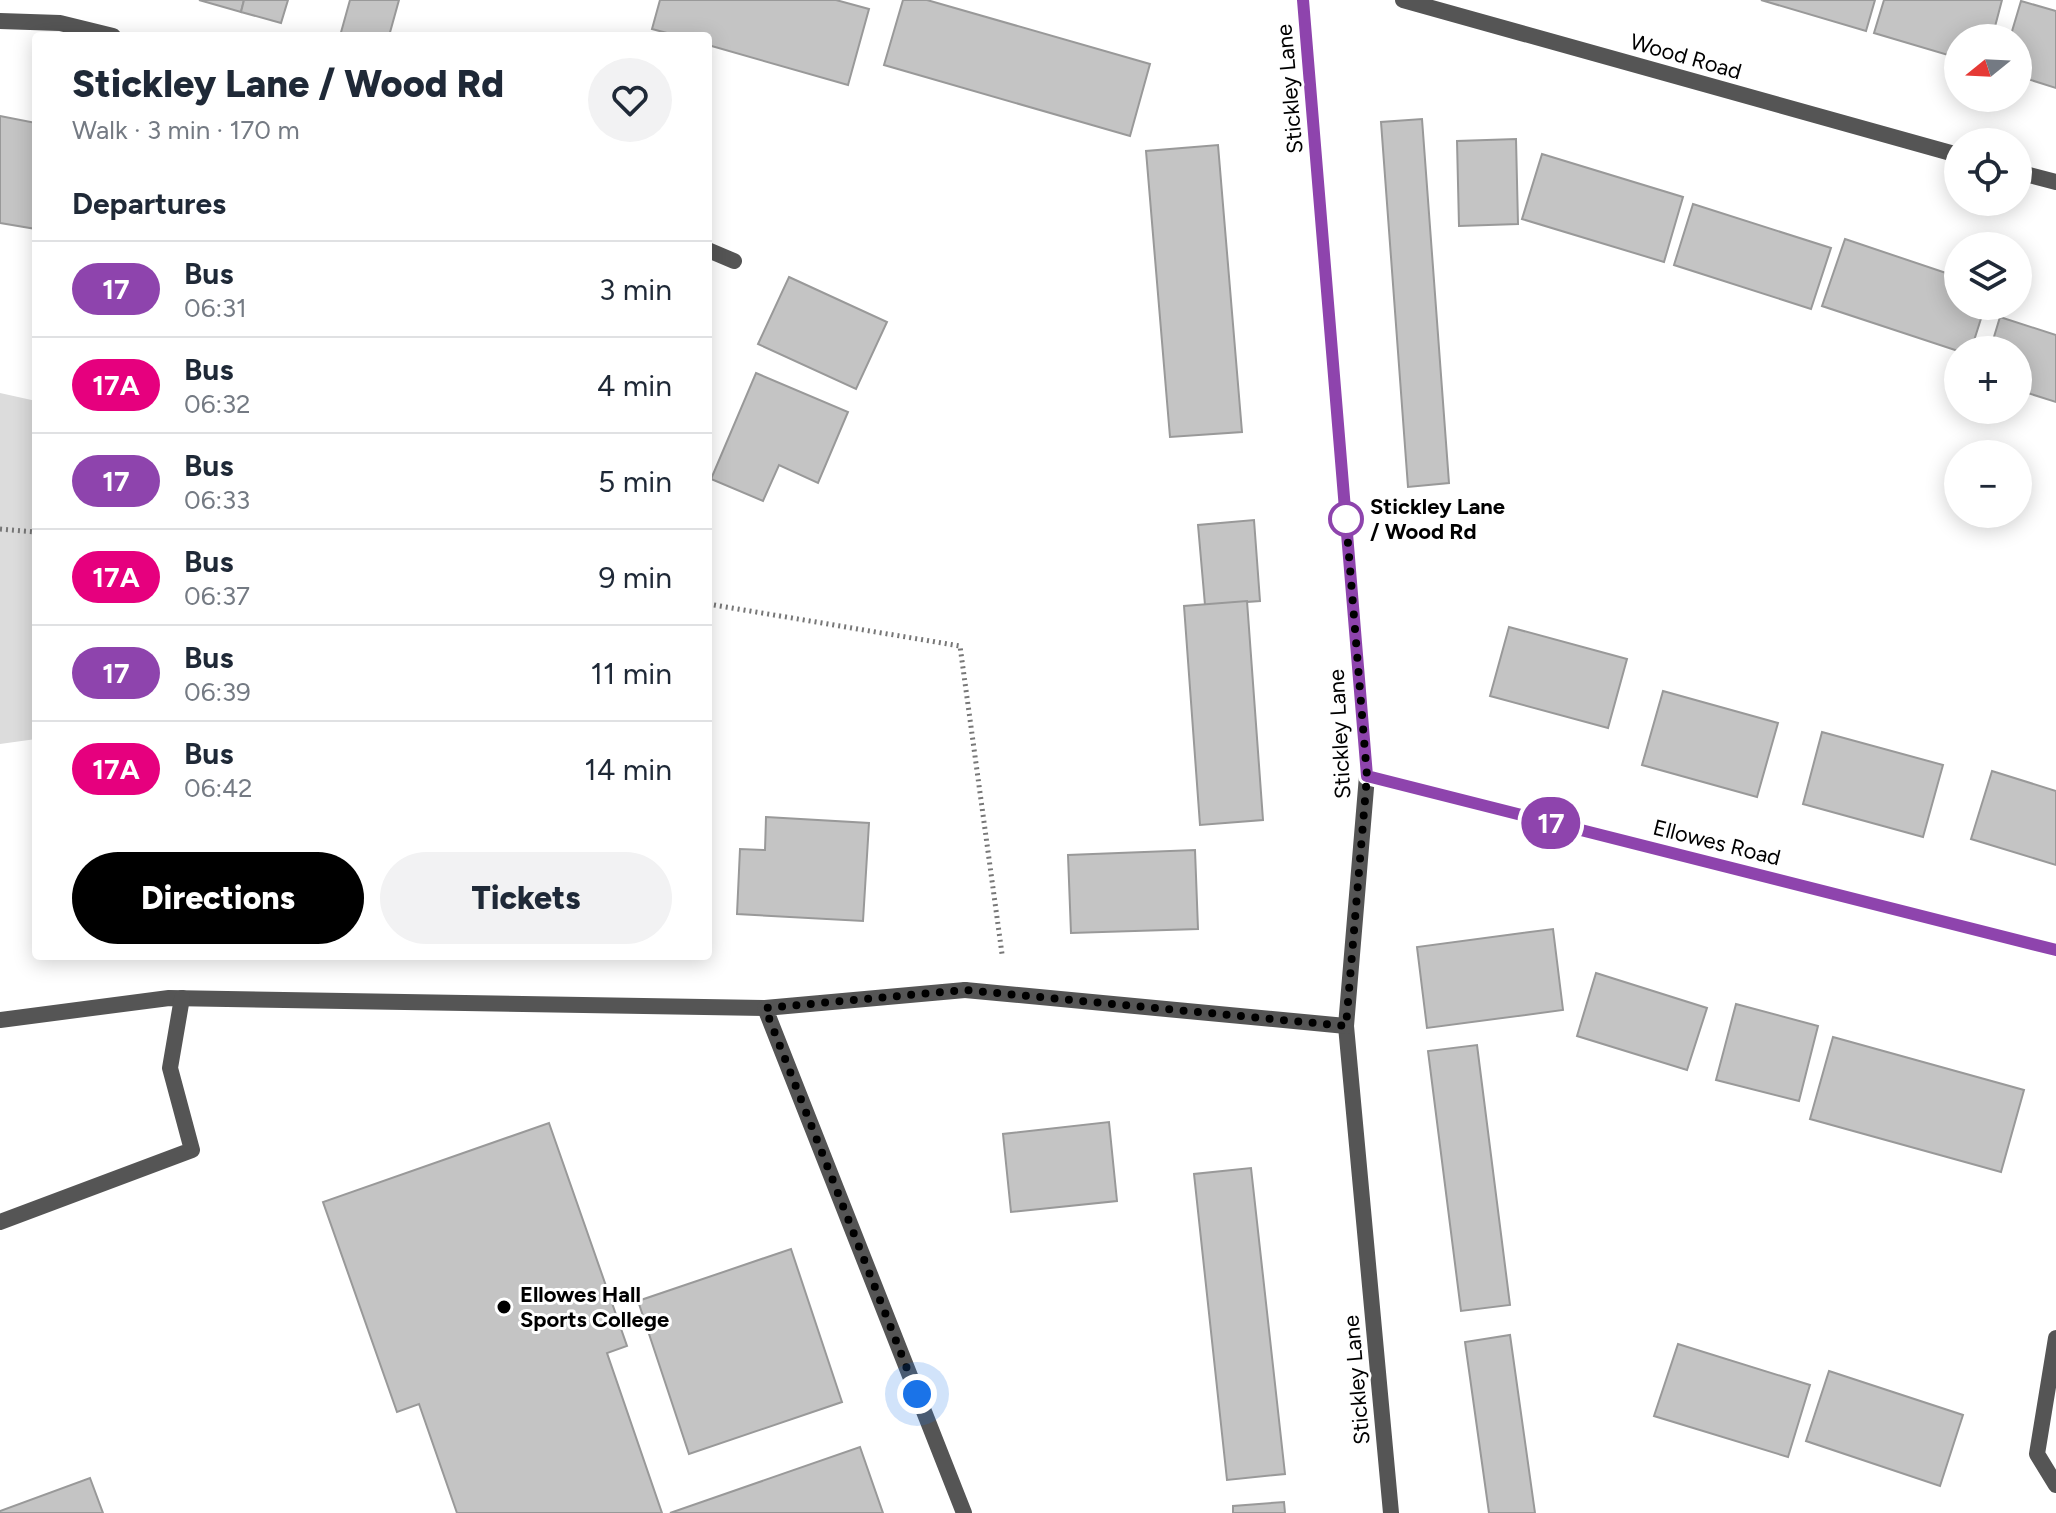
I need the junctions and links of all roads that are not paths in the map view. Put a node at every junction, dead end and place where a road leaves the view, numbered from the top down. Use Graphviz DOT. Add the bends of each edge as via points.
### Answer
graph roads {
  1 [pos="1303,0"];
  2 [pos="1403,0"];
  3 [pos="0,21"];
  4 [pos="97,32"];
  5 [pos="1944,151"];
  6 [pos="2032,176"];
  7 [pos="2056,182"];
  8 [pos="712,252"];
  9 [pos="734,261"];
  10 [pos="1367,776"];
  11 [pos="2056,950"];
  12 [pos="182,998"];
  13 [pos="765,1008"];
  14 [pos="0,1020"];
  15 [pos="1346,1026"];
  16 [pos="0,1222"];
  17 [pos="2056,1338"];
  18 [pos="2056,1485"];
  19 [pos="964,1513"];
  20 [pos="1391,1513"];
  1 -- 10 [label="street, Stickley Lane"];
  2 -- 5 [label="street, Wood Road"];
  3 -- 4 [label="street" via="60,23"];
  6 -- 7 [label="street"];
  8 -- 9 [label="street"];
  10 -- 11 [label="street, Ellowes Road"];
  10 -- 15 [label="street, Stickley Lane"];
  12 -- 13 [label="street"];
  12 -- 14 [label="street"];
  12 -- 16 [label="street" via="170,1068 192,1150"];
  13 -- 15 [label="street" via="965,990"];
  13 -- 19 [label="street"];
  15 -- 20 [label="street, Stickley Lane"];
  17 -- 18 [label="street" via="2037,1454"];
}
